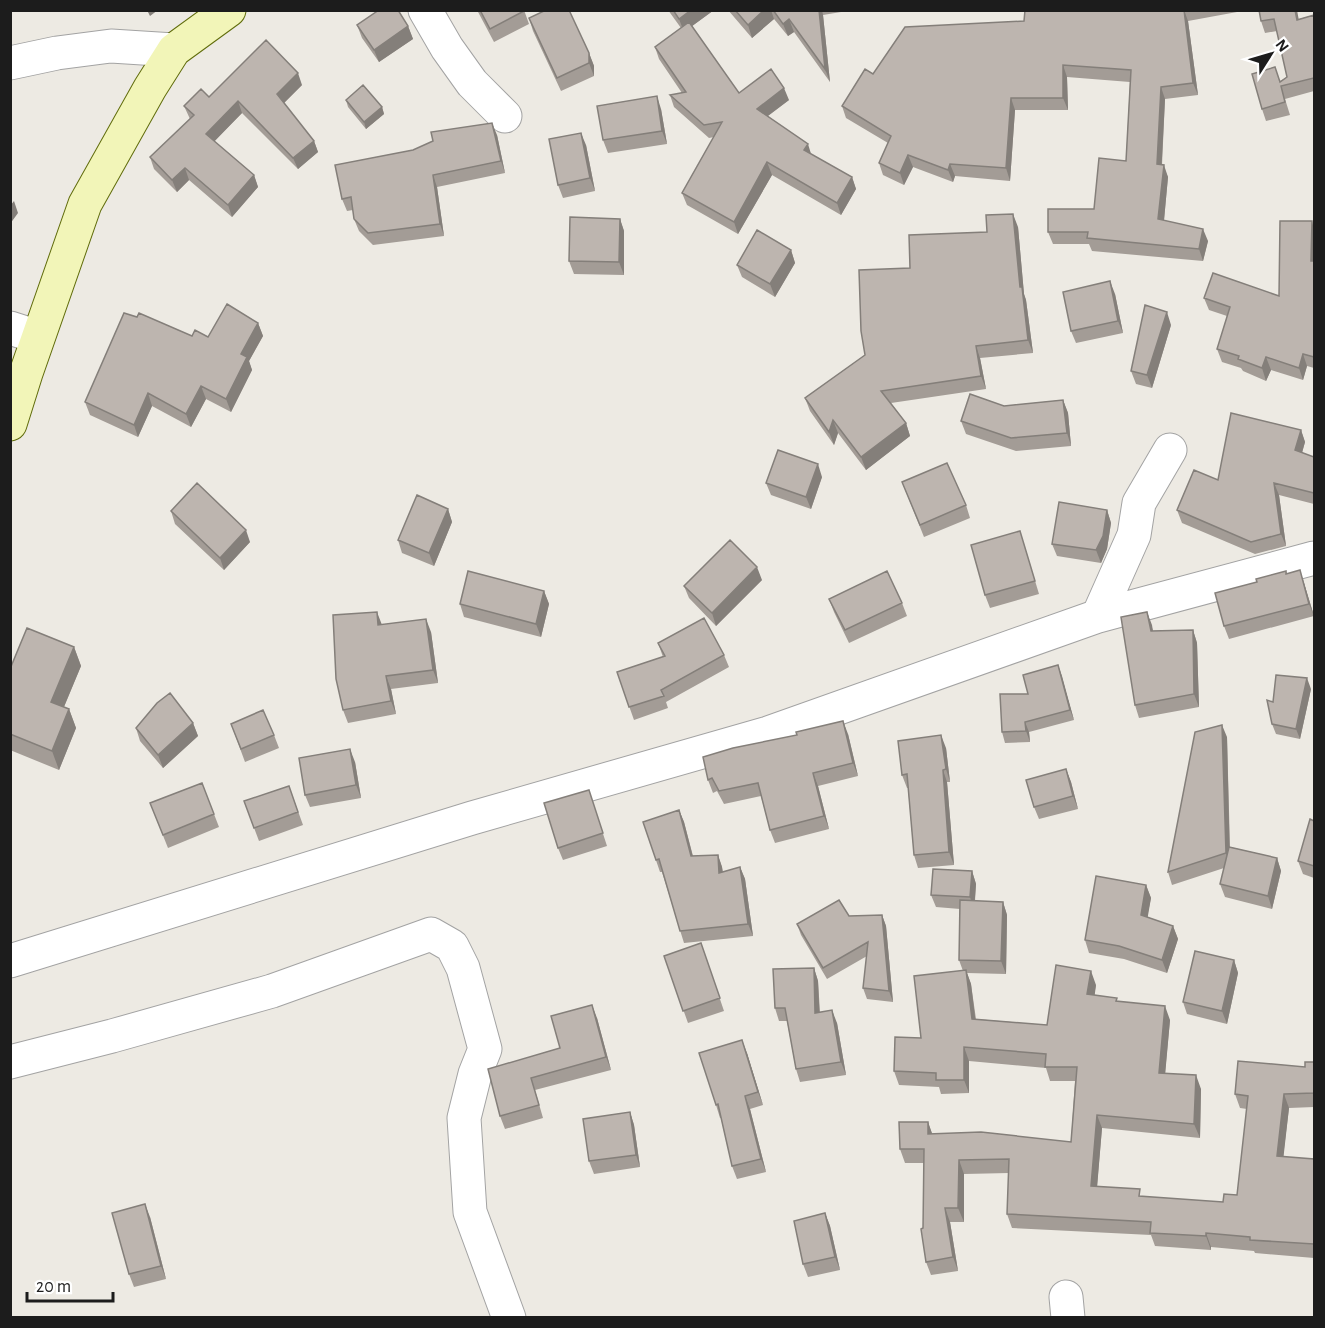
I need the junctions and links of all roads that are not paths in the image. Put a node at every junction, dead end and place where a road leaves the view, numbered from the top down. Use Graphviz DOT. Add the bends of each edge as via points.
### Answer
graph roads {
  1 [pos="425,10"];
  2 [pos="222,12"];
  3 [pos="174,50"];
  4 [pos="10,63"];
  5 [pos="505,116"];
  6 [pos="24,332"];
  7 [pos="10,424"];
  8 [pos="1170,450"];
  9 [pos="1314,558"];
  10 [pos="1098,616"];
  11 [pos="10,961"];
  12 [pos="10,1062"];
  13 [pos="509,1317"];
  1 -- 5 [label="street" via="472,83"];
  2 -- 3 [label="street"];
  3 -- 4 [label="street" via="111,46"];
  3 -- 6 [label="street" via="85,204"];
  6 -- 7 [label="street"];
  8 -- 10 [label="street" via="1139,503 1134,535"];
  9 -- 10 [label="street"];
  10 -- 11 [label="street" via="768,733 472,818"];
  12 -- 13 [label="street" via="272,991 431,934 452,946 463,968 485,1049 464,1118 470,1212"];
}
